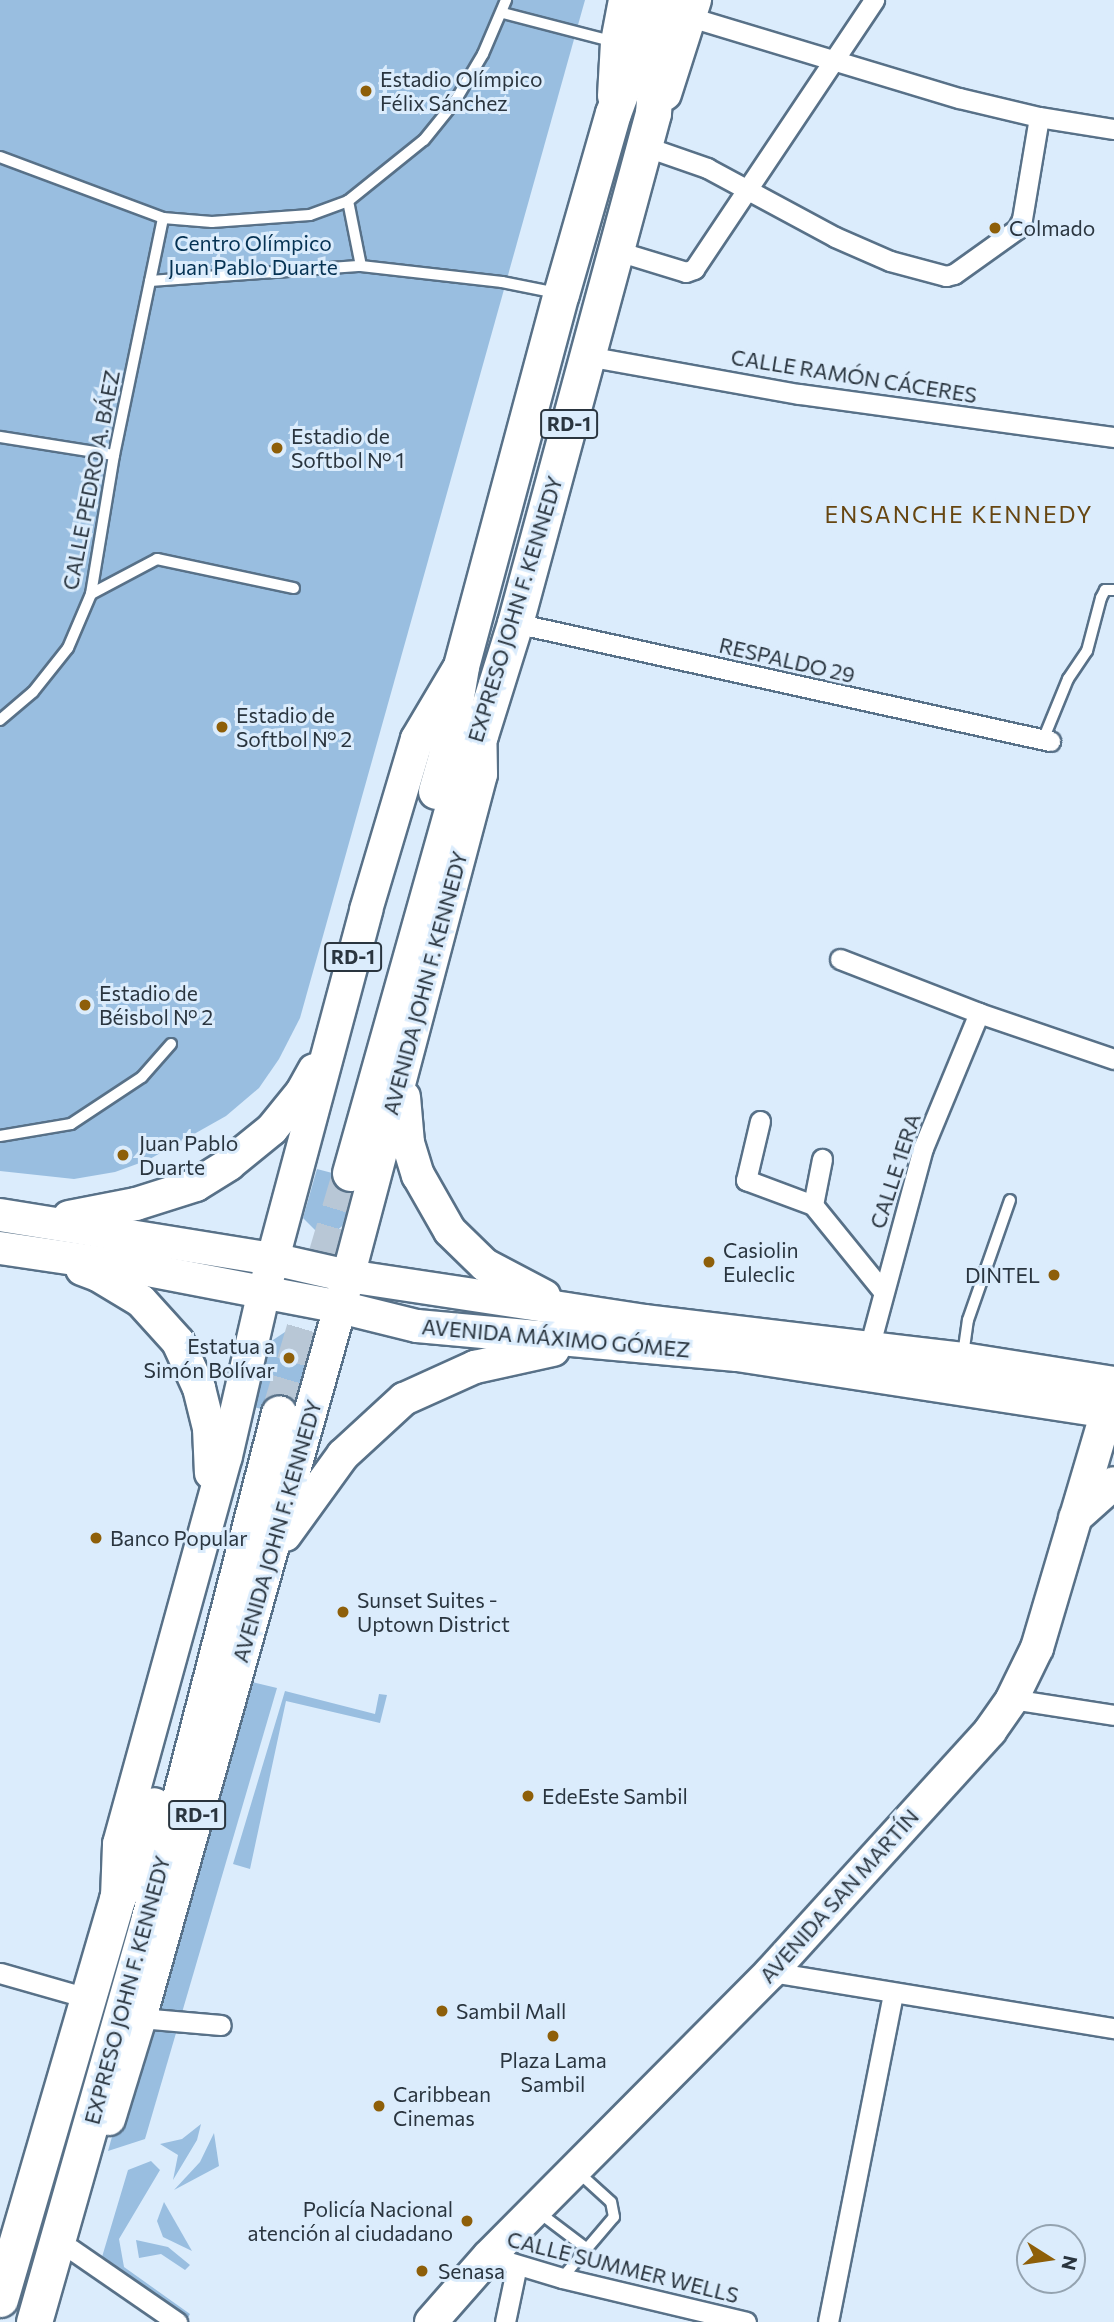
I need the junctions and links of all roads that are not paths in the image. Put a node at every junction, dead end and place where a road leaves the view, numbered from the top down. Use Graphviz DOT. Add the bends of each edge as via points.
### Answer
graph roads {
  1 [pos="506,0"];
  2 [pos="625,0"];
  3 [pos="651,0"];
  4 [pos="874,0"];
  5 [pos="686,6"];
  6 [pos="503,13"];
  7 [pos="617,43"];
  8 [pos="833,61"];
  9 [pos="613,113"];
  10 [pos="1039,117"];
  11 [pos="1114,129"];
  12 [pos="644,146"];
  13 [pos="0,157"];
  14 [pos="749,188"];
  15 [pos="348,201"];
  16 [pos="163,218"];
  17 [pos="614,250"];
  18 [pos="361,266"];
  19 [pos="150,281"];
  20 [pos="561,294"];
  21 [pos="587,356"];
  22 [pos="0,437"];
  23 [pos="1114,437"];
  24 [pos="114,455"];
  25 [pos="294,588"];
  26 [pos="1114,590"];
  27 [pos="91,594"];
  28 [pos="515,623"];
  29 [pos="461,666"];
  30 [pos="0,720"];
  31 [pos="480,735"];
  32 [pos="1046,741"];
  33 [pos="840,959"];
  34 [pos="979,1013"];
  35 [pos="333,1035"];
  36 [pos="410,1038"];
  37 [pos="171,1044"];
  38 [pos="1114,1059"];
  39 [pos="760,1121"];
  40 [pos="0,1136"];
  41 [pos="822,1159"];
  42 [pos="1010,1200"];
  43 [pos="813,1205"];
  44 [pos="0,1215"];
  45 [pos="45,1221"];
  46 [pos="0,1248"];
  47 [pos="41,1255"];
  48 [pos="273,1259"];
  49 [pos="348,1276"];
  50 [pos="883,1291"];
  51 [pos="264,1292"];
  52 [pos="340,1307"];
  53 [pos="588,1312"];
  54 [pos="596,1343"];
  55 [pos="869,1348"];
  56 [pos="963,1359"];
  57 [pos="1112,1399"];
  58 [pos="1114,1483"];
  59 [pos="1075,1518"];
  60 [pos="199,1553"];
  61 [pos="266,1570"];
  62 [pos="1012,1699"];
  63 [pos="1114,1715"];
  64 [pos="117,1899"];
  65 [pos="771,1972"];
  66 [pos="0,1973"];
  67 [pos="893,1993"];
  68 [pos="90,1999"];
  69 [pos="140,2018"];
  70 [pos="221,2025"];
  71 [pos="1114,2028"];
  72 [pos="576,2170"];
  73 [pos="536,2210"];
  74 [pos="71,2249"];
  75 [pos="587,2249"];
  76 [pos="503,2261"];
  77 [pos="562,2278"];
  78 [pos="3,2280"];
  79 [pos="34,2322"];
  80 [pos="52,2322"];
  81 [pos="177,2322"];
  82 [pos="431,2322"];
  83 [pos="505,2322"];
  84 [pos="746,2322"];
  85 [pos="828,2322"];
  1 -- 6 [label="lane"];
  2 -- 7 [label="main road, RD-1"];
  3 -- 9 [label="highway, EXPRESO JOHN F. KENNEDY / RD-1"];
  4 -- 8 [label="street"];
  5 -- 8 [label="street"];
  5 -- 12 [label="highway, EXPRESO JOHN F. KENNEDY / RD-1" via="656,72 653,113"];
  6 -- 7 [label="lane"];
  6 -- 15 [label="lane" via="454,103 424,140"];
  7 -- 9 [label="main road, RD-1"];
  8 -- 10 [label="street"];
  8 -- 14 [label="street"];
  9 -- 20 [label="highway, EXPRESO JOHN F. KENNEDY / RD-1"];
  10 -- 11 [label="street"];
  10 -- 14 [label="street" via="1017,229 946,276 890,261 835,237"];
  12 -- 14 [label="street"];
  12 -- 17 [label="highway, EXPRESO JOHN F. KENNEDY / RD-1"];
  13 -- 16 [label="lane"];
  14 -- 17 [label="street" via="694,269 686,272"];
  15 -- 16 [label="lane" via="310,215 266,220"];
  15 -- 18 [label="lane"];
  16 -- 19 [label="lane, CALLE PEDRO A. BÁEZ"];
  17 -- 21 [label="highway, EXPRESO JOHN F. KENNEDY / RD-1"];
  18 -- 19 [label="lane"];
  18 -- 20 [label="lane" via="502,282"];
  19 -- 24 [label="lane, CALLE PEDRO A. BÁEZ"];
  20 -- 29 [label="highway, EXPRESO JOHN F. KENNEDY / RD-1"];
  21 -- 23 [label="street, CALLE RAMÓN CÁCERES" via="799,394"];
  21 -- 28 [label="highway, EXPRESO JOHN F. KENNEDY / RD-1"];
  22 -- 24 [label="lane"];
  24 -- 27 [label="lane, CALLE PEDRO A. BÁEZ"];
  25 -- 27 [label="lane" via="157,559"];
  26 -- 32 [label="lane" via="1105,590 1101,598 1087,651 1068,679"];
  27 -- 30 [label="lane, CALLE PEDRO A. BÁEZ" via="68,648 33,692"];
  28 -- 31 [label="highway, EXPRESO JOHN F. KENNEDY / RD-1"];
  28 -- 32 [label="street, RESPALDO 29"];
  29 -- 31 [label="highway, EXPRESO JOHN F. KENNEDY / RD-1" via="446,756 339,1170 455,796"];
  29 -- 35 [label="main road, RD-1" via="416,738"];
  31 -- 36 [label="main road, AVENIDA JOHN F. KENNEDY / RD-1" via="481,774"];
  33 -- 34 [label="street"];
  34 -- 38 [label="street"];
  34 -- 50 [label="street, CALLE 1ERA" via="923,1148"];
  35 -- 45 [label="main road" via="302,1092 272,1129 229,1164 169,1196"];
  35 -- 48 [label="main road, RD-1"];
  36 -- 49 [label="main road, AVENIDA JOHN F. KENNEDY / RD-1"];
  36 -- 53 [label="main road" via="403,1101 408,1143 418,1175 450,1231 485,1265"];
  37 -- 40 [label="lane" via="142,1077 71,1124"];
  39 -- 43 [label="street" via="745,1176 750,1184"];
  41 -- 43 [label="street"];
  42 -- 56 [label="lane" via="968,1320"];
  43 -- 50 [label="street"];
  44 -- 45 [label="main road, AVENIDA MÁXIMO GÓMEZ"];
  45 -- 48 [label="main road, AVENIDA MÁXIMO GÓMEZ"];
  46 -- 47 [label="main road, AVENIDA MÁXIMO GÓMEZ"];
  47 -- 51 [label="main road, AVENIDA MÁXIMO GÓMEZ"];
  47 -- 60 [label="main road" via="98,1276 141,1301 178,1342 199,1388 209,1428 211,1475"];
  48 -- 49 [label="main road, AVENIDA MÁXIMO GÓMEZ"];
  48 -- 51 [label="main road, RD-1"];
  49 -- 52 [label="main road, AVENIDA JOHN F. KENNEDY / RD-1"];
  49 -- 53 [label="main road, AVENIDA MÁXIMO GÓMEZ"];
  50 -- 55 [label="street, CALLE 1ERA"];
  51 -- 52 [label="main road, AVENIDA MÁXIMO GÓMEZ"];
  51 -- 60 [label="main road, RD-1"];
  52 -- 54 [label="main road, AVENIDA MÁXIMO GÓMEZ" via="417,1326"];
  52 -- 61 [label="main road, AVENIDA JOHN F. KENNEDY / RD-1"];
  53 -- 55 [label="main road, AVENIDA MÁXIMO GÓMEZ"];
  54 -- 57 [label="main road, AVENIDA MÁXIMO GÓMEZ"];
  54 -- 61 [label="main road" via="475,1367 404,1399 343,1455 290,1526"];
  55 -- 56 [label="main road, AVENIDA MÁXIMO GÓMEZ"];
  56 -- 57 [label="main road, AVENIDA MÁXIMO GÓMEZ"];
  57 -- 59 [label="main road, AVENIDA SAN MARTÍN"];
  58 -- 59 [label="main road"];
  59 -- 62 [label="main road, AVENIDA SAN MARTÍN" via="1037,1648"];
  60 -- 64 [label="main road, RD-1" via="119,1844"];
  61 -- 69 [label="main road, AVENIDA JOHN F. KENNEDY / RD-1"];
  62 -- 63 [label="street"];
  62 -- 65 [label="main road, AVENIDA SAN MARTÍN" via="990,1731"];
  64 -- 68 [label="highway, EXPRESO JOHN F. KENNEDY / RD-1"];
  64 -- 79 [label="highway, EXPRESO JOHN F. KENNEDY / RD-1" via="144,1842 270,1410 149,1918"];
  65 -- 67 [label="street"];
  65 -- 72 [label="main road, AVENIDA SAN MARTÍN"];
  66 -- 68 [label="street"];
  67 -- 71 [label="street"];
  67 -- 85 [label="street"];
  68 -- 78 [label="highway, EXPRESO JOHN F. KENNEDY / RD-1"];
  69 -- 70 [label="street"];
  69 -- 74 [label="main road, AVENIDA JOHN F. KENNEDY / RD-1"];
  72 -- 73 [label="main road, AVENIDA SAN MARTÍN"];
  72 -- 75 [label="lane" via="614,2210 614,2217"];
  73 -- 75 [label="lane"];
  73 -- 76 [label="main road, AVENIDA SAN MARTÍN"];
  74 -- 80 [label="main road, AVENIDA JOHN F. KENNEDY / RD-1"];
  74 -- 81 [label="street"];
  75 -- 77 [label="lane"];
  76 -- 77 [label="street, CALLE SUMMER WELLS"];
  76 -- 82 [label="main road, AVENIDA SAN MARTÍN"];
  76 -- 83 [label="street"];
  77 -- 84 [label="street, CALLE SUMMER WELLS"];
}
